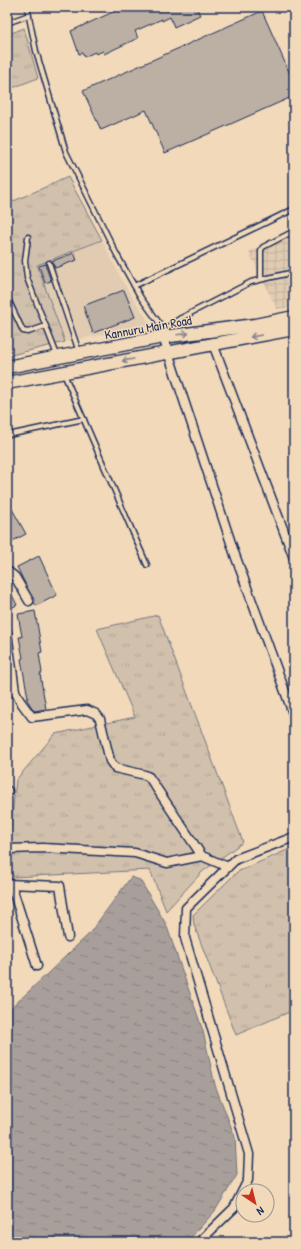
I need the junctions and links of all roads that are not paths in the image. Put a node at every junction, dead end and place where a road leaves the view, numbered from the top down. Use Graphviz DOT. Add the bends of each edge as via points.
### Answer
graph roads {
  1 [pos="27,7"];
  2 [pos="28,15"];
  3 [pos="7,23"];
  4 [pos="294,209"];
  5 [pos="294,231"];
  6 [pos="28,237"];
  7 [pos="49,263"];
  8 [pos="294,272"];
  9 [pos="261,279"];
  10 [pos="134,286"];
  11 [pos="7,297"];
  12 [pos="294,318"];
  13 [pos="46,326"];
  14 [pos="294,329"];
  15 [pos="163,334"];
  16 [pos="213,344"];
  17 [pos="168,352"];
  18 [pos="79,354"];
  19 [pos="58,358"];
  20 [pos="7,367"];
  21 [pos="64,372"];
  22 [pos="7,383"];
  23 [pos="84,418"];
  24 [pos="8,435"];
  25 [pos="294,558"];
  26 [pos="147,565"];
  27 [pos="7,573"];
  28 [pos="29,601"];
  29 [pos="7,632"];
  30 [pos="294,716"];
  31 [pos="294,837"];
  32 [pos="7,849"];
  33 [pos="202,856"];
  34 [pos="228,867"];
  35 [pos="9,884"];
  36 [pos="68,938"];
  37 [pos="37,966"];
  38 [pos="199,1242"];
  1 -- 2 [label="lane"];
  2 -- 3 [label="lane"];
  2 -- 10 [label="lane" via="66,152"];
  4 -- 10 [label="lane"];
  5 -- 9 [label="lane" via="263,247"];
  6 -- 13 [label="lane" via="25,260 28,278"];
  7 -- 18 [label="lane"];
  8 -- 9 [label="lane"];
  9 -- 15 [label="lane" via="182,318"];
  10 -- 15 [label="lane" via="160,324"];
  11 -- 13 [label="lane" via="23,331 28,332"];
  15 -- 12 [label="main road, Kannuru Main Road, one-way" via="255,325"];
  13 -- 19 [label="lane"];
  14 -- 16 [label="main road, one-way"];
  15 -- 17 [label="street"];
  15 -- 18 [label="main road, Kannuru Main Road"];
  16 -- 17 [label="main road"];
  16 -- 25 [label="street"];
  17 -- 21 [label="main road, one-way"];
  17 -- 30 [label="street" via="235,555"];
  18 -- 19 [label="main road, Kannuru Main Road"];
  19 -- 20 [label="main road, Kannuru Main Road"];
  21 -- 22 [label="main road"];
  21 -- 23 [label="lane"];
  23 -- 24 [label="lane"];
  23 -- 26 [label="lane"];
  27 -- 28 [label="street" via="10,572 15,577"];
  29 -- 33 [label="street" via="15,691 32,717 87,710 96,714 100,719 110,761 115,768 145,774 149,778"];
  31 -- 34 [label="street" via="236,859"];
  32 -- 33 [label="street" via="136,852 167,862"];
  33 -- 34 [label="street"];
  34 -- 38 [label="street" via="186,908 184,938 249,1154 248,1180 234,1208"];
  35 -- 36 [label="street" via="60,886"];
  35 -- 37 [label="street"];
}
